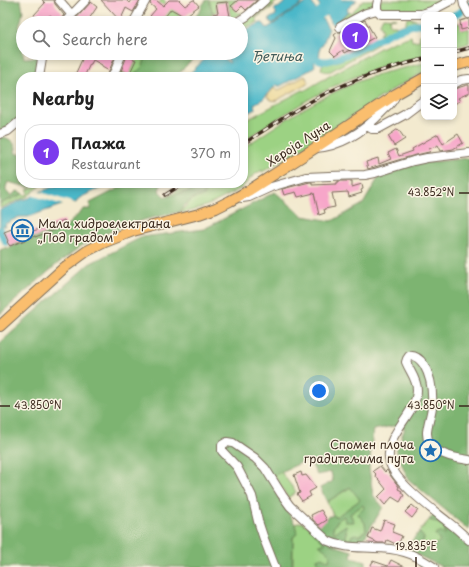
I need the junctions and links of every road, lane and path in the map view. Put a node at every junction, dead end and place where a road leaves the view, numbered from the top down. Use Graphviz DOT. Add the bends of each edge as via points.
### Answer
graph roads {
  1 [pos="59,0"];
  2 [pos="86,0"];
  3 [pos="146,0"];
  4 [pos="264,0"];
  5 [pos="378,0"];
  6 [pos="452,0"];
  7 [pos="377,10"];
  8 [pos="72,14"];
  9 [pos="137,16"];
  10 [pos="247,16"];
  11 [pos="340,27"];
  12 [pos="42,60"];
  13 [pos="119,60"];
  14 [pos="469,62"];
  15 [pos="457,65"];
  16 [pos="40,72"];
  17 [pos="114,72"];
  18 [pos="469,79"];
  19 [pos="421,80"];
  20 [pos="457,82"];
  21 [pos="396,94"];
  22 [pos="421,102"];
  23 [pos="16,124"];
  24 [pos="367,126"];
  25 [pos="0,134"];
  26 [pos="315,148"];
  27 [pos="469,153"];
  28 [pos="239,197"];
  29 [pos="0,326"];
  30 [pos="469,460"];
  31 [pos="469,540"];
  32 [pos="275,567"];
  33 [pos="434,567"];
  1 -- 8 [label="street"];
  2 -- 8 [label="street"];
  3 -- 9 [label="street"];
  4 -- 10 [label="street"];
  5 -- 7 [label="street"];
  6 -- 7 [label="street" via="422,14 385,14"];
  7 -- 11 [label="street"];
  12 -- 16 [label="street"];
  13 -- 17 [label="street"];
  14 -- 15 [label="main road"];
  18 -- 20 [label="street"];
  19 -- 21 [label="main road, Хероја Луна"];
  21 -- 24 [label="street" via="391,103"];
  21 -- 26 [label="main road, Хероја Луна"];
  22 -- 24 [label="street" via="381,128 372,129"];
  23 -- 25 [label="street"];
  24 -- 26 [label="street" via="346,139"];
  26 -- 28 [label="main road, Хероја Луна"];
  27 -- 28 [label="street" via="420,160 365,175 306,177 271,187 249,197"];
  28 -- 29 [label="main road, Хероја Луна" via="208,211 134,230 95,246 65,267"];
  30 -- 31 [label="street" via="441,453 429,442 427,431 432,398 430,382 427,370 420,360 415,356 409,356 406,362 416,380 417,394 391,443 391,465 405,485"];
  32 -- 33 [label="street" via="252,496 237,467 222,451 225,442 237,445 255,458 265,468 290,506 328,541 336,545 400,551"];
}
